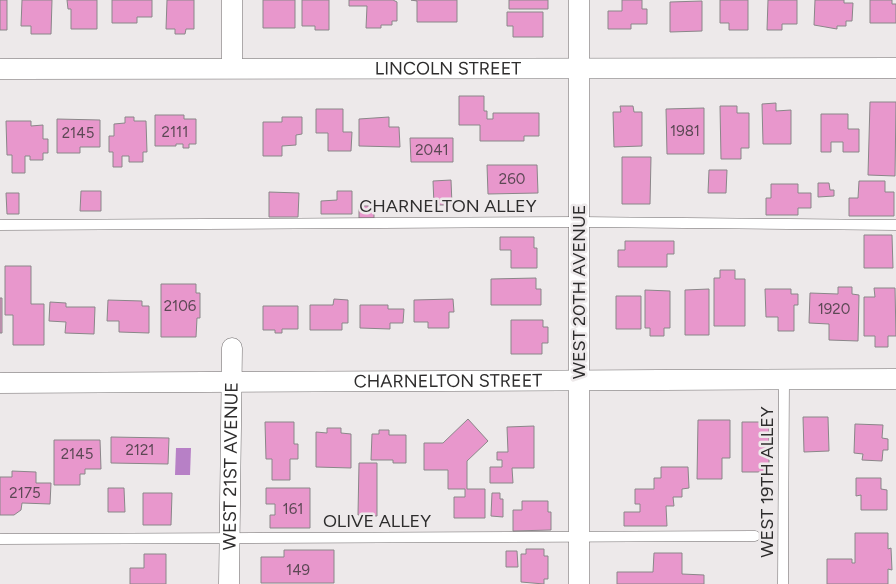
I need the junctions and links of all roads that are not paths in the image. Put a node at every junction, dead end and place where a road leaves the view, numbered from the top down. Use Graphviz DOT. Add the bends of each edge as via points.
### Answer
graph roads {
  1 [pos="232,0"];
  2 [pos="579,0"];
  3 [pos="232,67"];
  4 [pos="579,67"];
  5 [pos="896,68"];
  6 [pos="0,69"];
  7 [pos="579,222"];
  8 [pos="0,225"];
  9 [pos="896,225"];
  10 [pos="232,348"];
  11 [pos="896,379"];
  12 [pos="784,380"];
  13 [pos="579,381"];
  14 [pos="231,382"];
  15 [pos="0,383"];
  16 [pos="754,536"];
  17 [pos="579,537"];
  18 [pos="0,539"];
  19 [pos="229,539"];
  20 [pos="228,584"];
  21 [pos="579,584"];
  22 [pos="783,584"];
  1 -- 3 [label="street"];
  2 -- 4 [label="street, WEST 20TH AVENUE"];
  3 -- 4 [label="street, LINCOLN STREET"];
  3 -- 6 [label="street, LINCOLN STREET"];
  4 -- 5 [label="street, LINCOLN STREET"];
  4 -- 7 [label="street, WEST 20TH AVENUE"];
  7 -- 8 [label="lane, CHARNELTON ALLEY"];
  7 -- 9 [label="lane, CHARNELTON ALLEY"];
  7 -- 13 [label="street, WEST 20TH AVENUE"];
  10 -- 14 [label="street, WEST 21ST AVENUE"];
  11 -- 12 [label="street, CHARNELTON STREET"];
  12 -- 13 [label="street, CHARNELTON STREET"];
  12 -- 22 [label="lane, WEST 19TH ALLEY"];
  13 -- 14 [label="street, CHARNELTON STREET"];
  13 -- 17 [label="street, WEST 20TH AVENUE"];
  14 -- 15 [label="street, CHARNELTON STREET"];
  14 -- 19 [label="street, WEST 21ST AVENUE"];
  16 -- 17 [label="lane, OLIVE ALLEY"];
  17 -- 19 [label="lane, OLIVE ALLEY"];
  17 -- 21 [label="street, WEST 20TH AVENUE"];
  18 -- 19 [label="lane, OLIVE ALLEY"];
  19 -- 20 [label="street, WEST 21ST AVENUE"];
}
